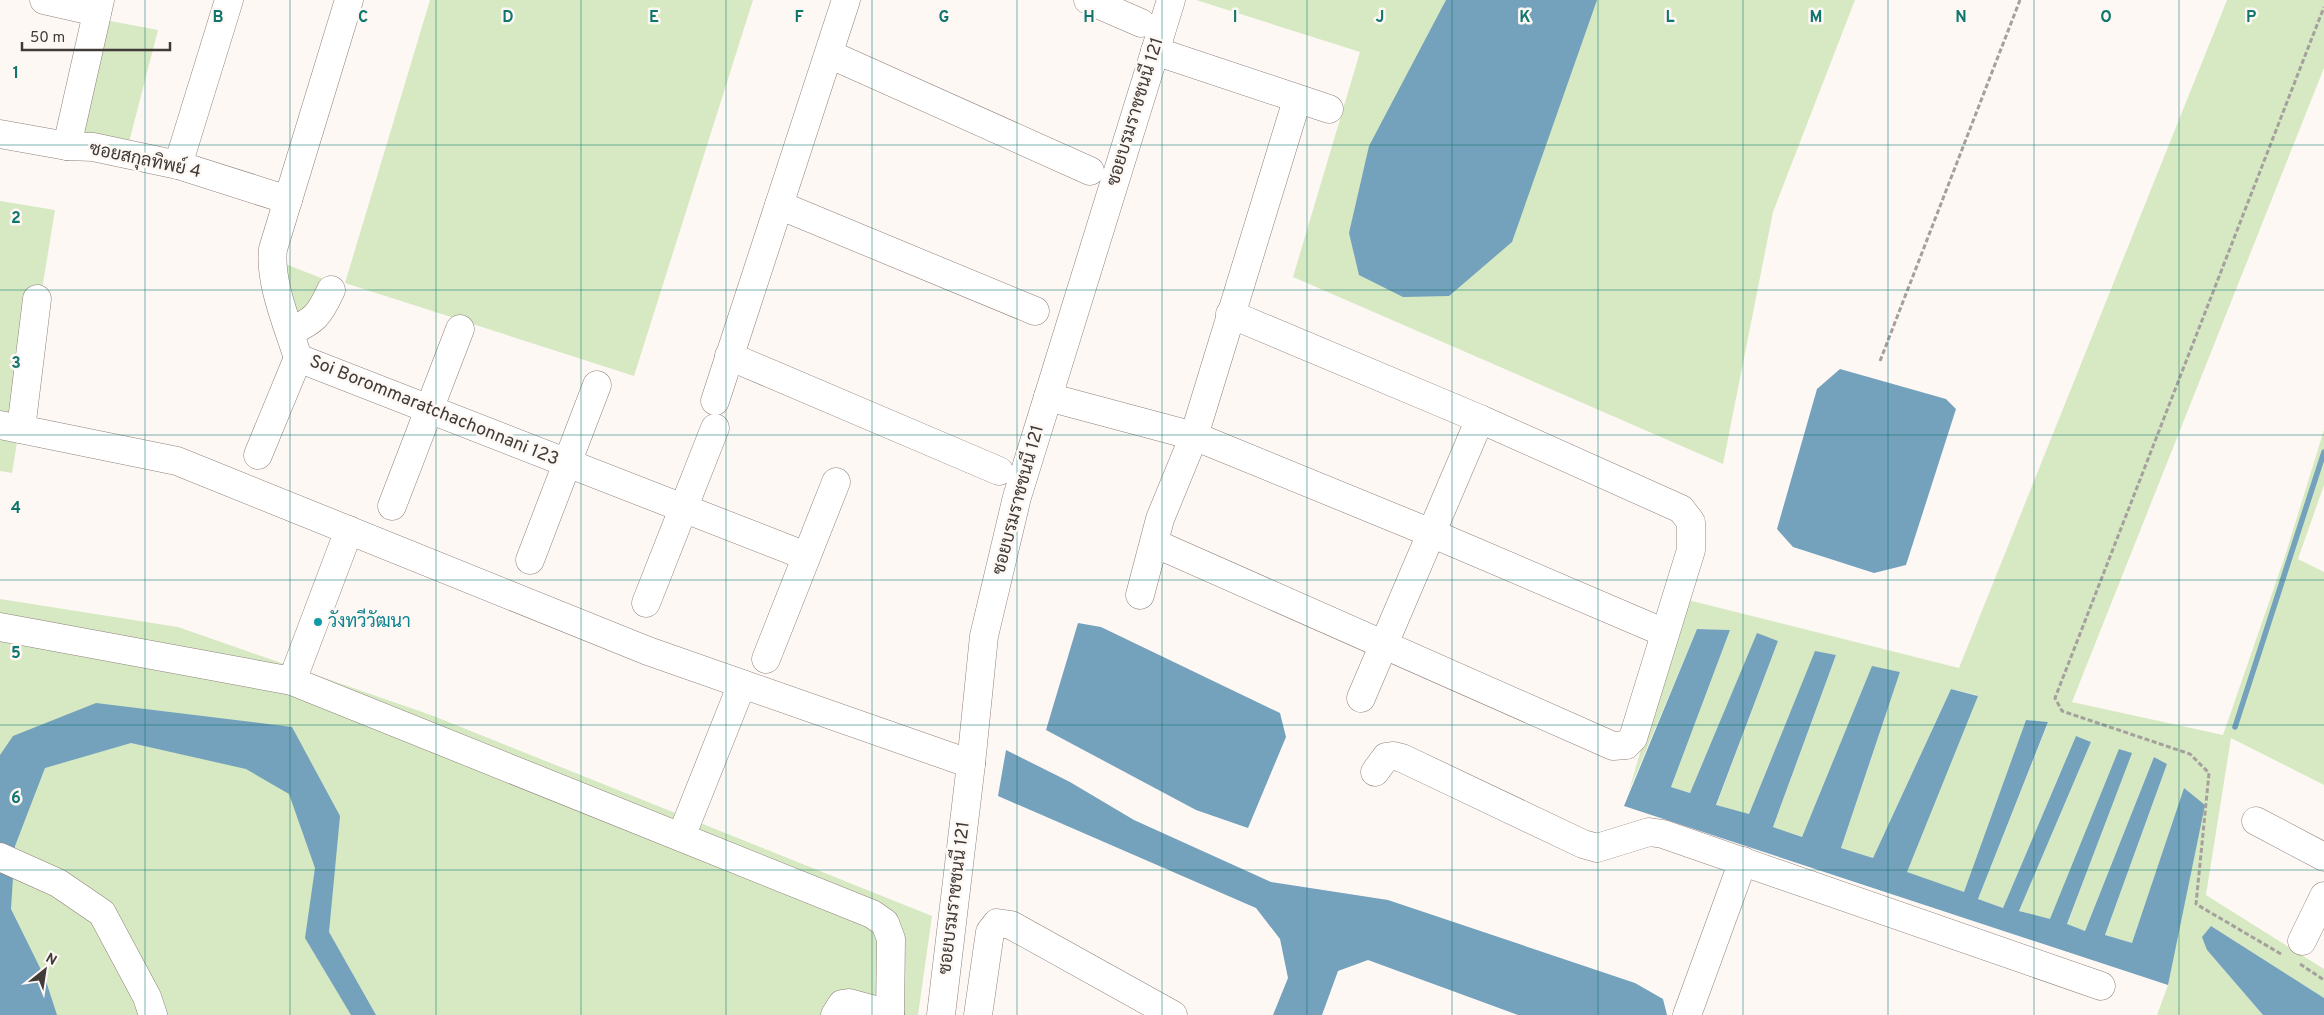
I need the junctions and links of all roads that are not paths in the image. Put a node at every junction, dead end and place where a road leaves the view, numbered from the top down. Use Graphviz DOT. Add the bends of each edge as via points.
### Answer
graph roads {
  1 [pos="44,0"];
  2 [pos="229,0"];
  3 [pos="350,0"];
  4 [pos="846,0"];
  5 [pos="1088,0"];
  6 [pos="1172,0"];
  7 [pos="99,6"];
  8 [pos="1141,22"];
  9 [pos="1155,51"];
  10 [pos="829,54"];
  11 [pos="1297,100"];
  12 [pos="1329,109"];
  13 [pos="0,134"];
  14 [pos="67,146"];
  15 [pos="178,165"];
  16 [pos="1090,171"];
  17 [pos="288,200"];
  18 [pos="779,205"];
  19 [pos="331,290"];
  20 [pos="37,299"];
  21 [pos="1035,311"];
  22 [pos="1230,314"];
  23 [pos="460,329"];
  24 [pos="290,332"];
  25 [pos="730,356"];
  26 [pos="298,358"];
  27 [pos="597,385"];
  28 [pos="1048,398"];
  29 [pos="715,400"];
  30 [pos="429,408"];
  31 [pos="1480,419"];
  32 [pos="11,427"];
  33 [pos="715,428"];
  34 [pos="1194,436"];
  35 [pos="258,455"];
  36 [pos="567,464"];
  37 [pos="999,471"];
  38 [pos="836,482"];
  39 [pos="392,506"];
  40 [pos="682,509"];
  41 [pos="349,530"];
  42 [pos="1430,533"];
  43 [pos="1154,544"];
  44 [pos="806,556"];
  45 [pos="530,560"];
  46 [pos="1140,594"];
  47 [pos="646,603"];
  48 [pos="0,627"];
  49 [pos="1665,633"];
  50 [pos="1386,644"];
  51 [pos="766,659"];
  52 [pos="292,681"];
  53 [pos="742,684"];
  54 [pos="1361,698"];
  55 [pos="972,764"];
  56 [pos="1375,772"];
  57 [pos="2256,821"];
  58 [pos="681,837"];
  59 [pos="2324,857"];
  60 [pos="8,860"];
  61 [pos="1742,861"];
  62 [pos="2324,896"];
  63 [pos="2296,954"];
  64 [pos="2101,986"];
  65 [pos="890,1014"];
  66 [pos="153,1015"];
  67 [pos="835,1015"];
  68 [pos="941,1015"];
  69 [pos="978,1015"];
  70 [pos="1173,1015"];
  71 [pos="1687,1015"];
  1 -- 7 [label="street"];
  2 -- 15 [label="street"];
  3 -- 17 [label="street, Soi Borommaratchachonnani 123"];
  4 -- 10 [label="street"];
  5 -- 8 [label="street"];
  6 -- 9 [label="street, ซอยบรมราชชนนี 121"];
  7 -- 14 [label="street"];
  9 -- 11 [label="street"];
  9 -- 28 [label="street, ซอยบรมราชชนนี 121"];
  10 -- 16 [label="street"];
  10 -- 18 [label="street"];
  11 -- 12 [label="street"];
  11 -- 22 [label="street"];
  13 -- 14 [label="street, ซอยสกุลทิพย์ 4"];
  14 -- 15 [label="street, ซอยสกุลทิพย์ 4" via="93,147"];
  15 -- 17 [label="street, ซอยสกุลทิพย์ 4"];
  17 -- 24 [label="street, Soi Borommaratchachonnani 123" via="271,262"];
  18 -- 21 [label="street"];
  18 -- 25 [label="street"];
  19 -- 24 [label="street" via="320,314"];
  20 -- 32 [label="street"];
  22 -- 31 [label="street"];
  22 -- 34 [label="street"];
  23 -- 30 [label="street"];
  24 -- 26 [label="street, Soi Borommaratchachonnani 123"];
  25 -- 29 [label="street"];
  25 -- 37 [label="street"];
  26 -- 30 [label="street, Soi Borommaratchachonnani 123"];
  26 -- 35 [label="street"];
  27 -- 36 [label="street"];
  28 -- 34 [label="street"];
  28 -- 55 [label="street, ซอยบรมราชชนนี 121" via="1017,497 984,636"];
  30 -- 36 [label="street, Soi Borommaratchachonnani 123"];
  30 -- 39 [label="street"];
  31 -- 42 [label="street"];
  31 -- 49 [label="street" via="1682,509 1691,522 1691,550"];
  32 -- 41 [label="street" via="177,461"];
  33 -- 40 [label="street"];
  34 -- 42 [label="street"];
  34 -- 43 [label="street" via="1160,519"];
  36 -- 40 [label="street, Soi Borommaratchachonnani 123"];
  36 -- 45 [label="street"];
  38 -- 44 [label="street"];
  40 -- 44 [label="street, Soi Borommaratchachonnani 123"];
  40 -- 47 [label="street"];
  41 -- 52 [label="street"];
  41 -- 53 [label="street" via="648,651"];
  42 -- 49 [label="street"];
  42 -- 50 [label="street"];
  43 -- 46 [label="street"];
  43 -- 50 [label="street"];
  44 -- 51 [label="street"];
  48 -- 52 [label="street"];
  49 -- 50 [label="street" via="1633,738 1626,745 1613,746"];
  50 -- 54 [label="street"];
  52 -- 58 [label="street"];
  53 -- 55 [label="street"];
  53 -- 58 [label="street"];
  55 -- 68 [label="street, ซอยบรมราชชนนี 121"];
  56 -- 61 [label="street" via="1386,757 1402,758 1597,848 1649,832"];
  57 -- 59 [label="street"];
  58 -- 65 [label="street" via="872,914 885,923 891,939"];
  60 -- 66 [label="street" via="58,883 102,913 147,997"];
  61 -- 64 [label="street"];
  61 -- 71 [label="street"];
  62 -- 63 [label="street"];
  65 -- 67 [label="street" via="849,1003 842,1004"];
  69 -- 70 [label="street" via="990,932 997,923 1011,925"];
}
